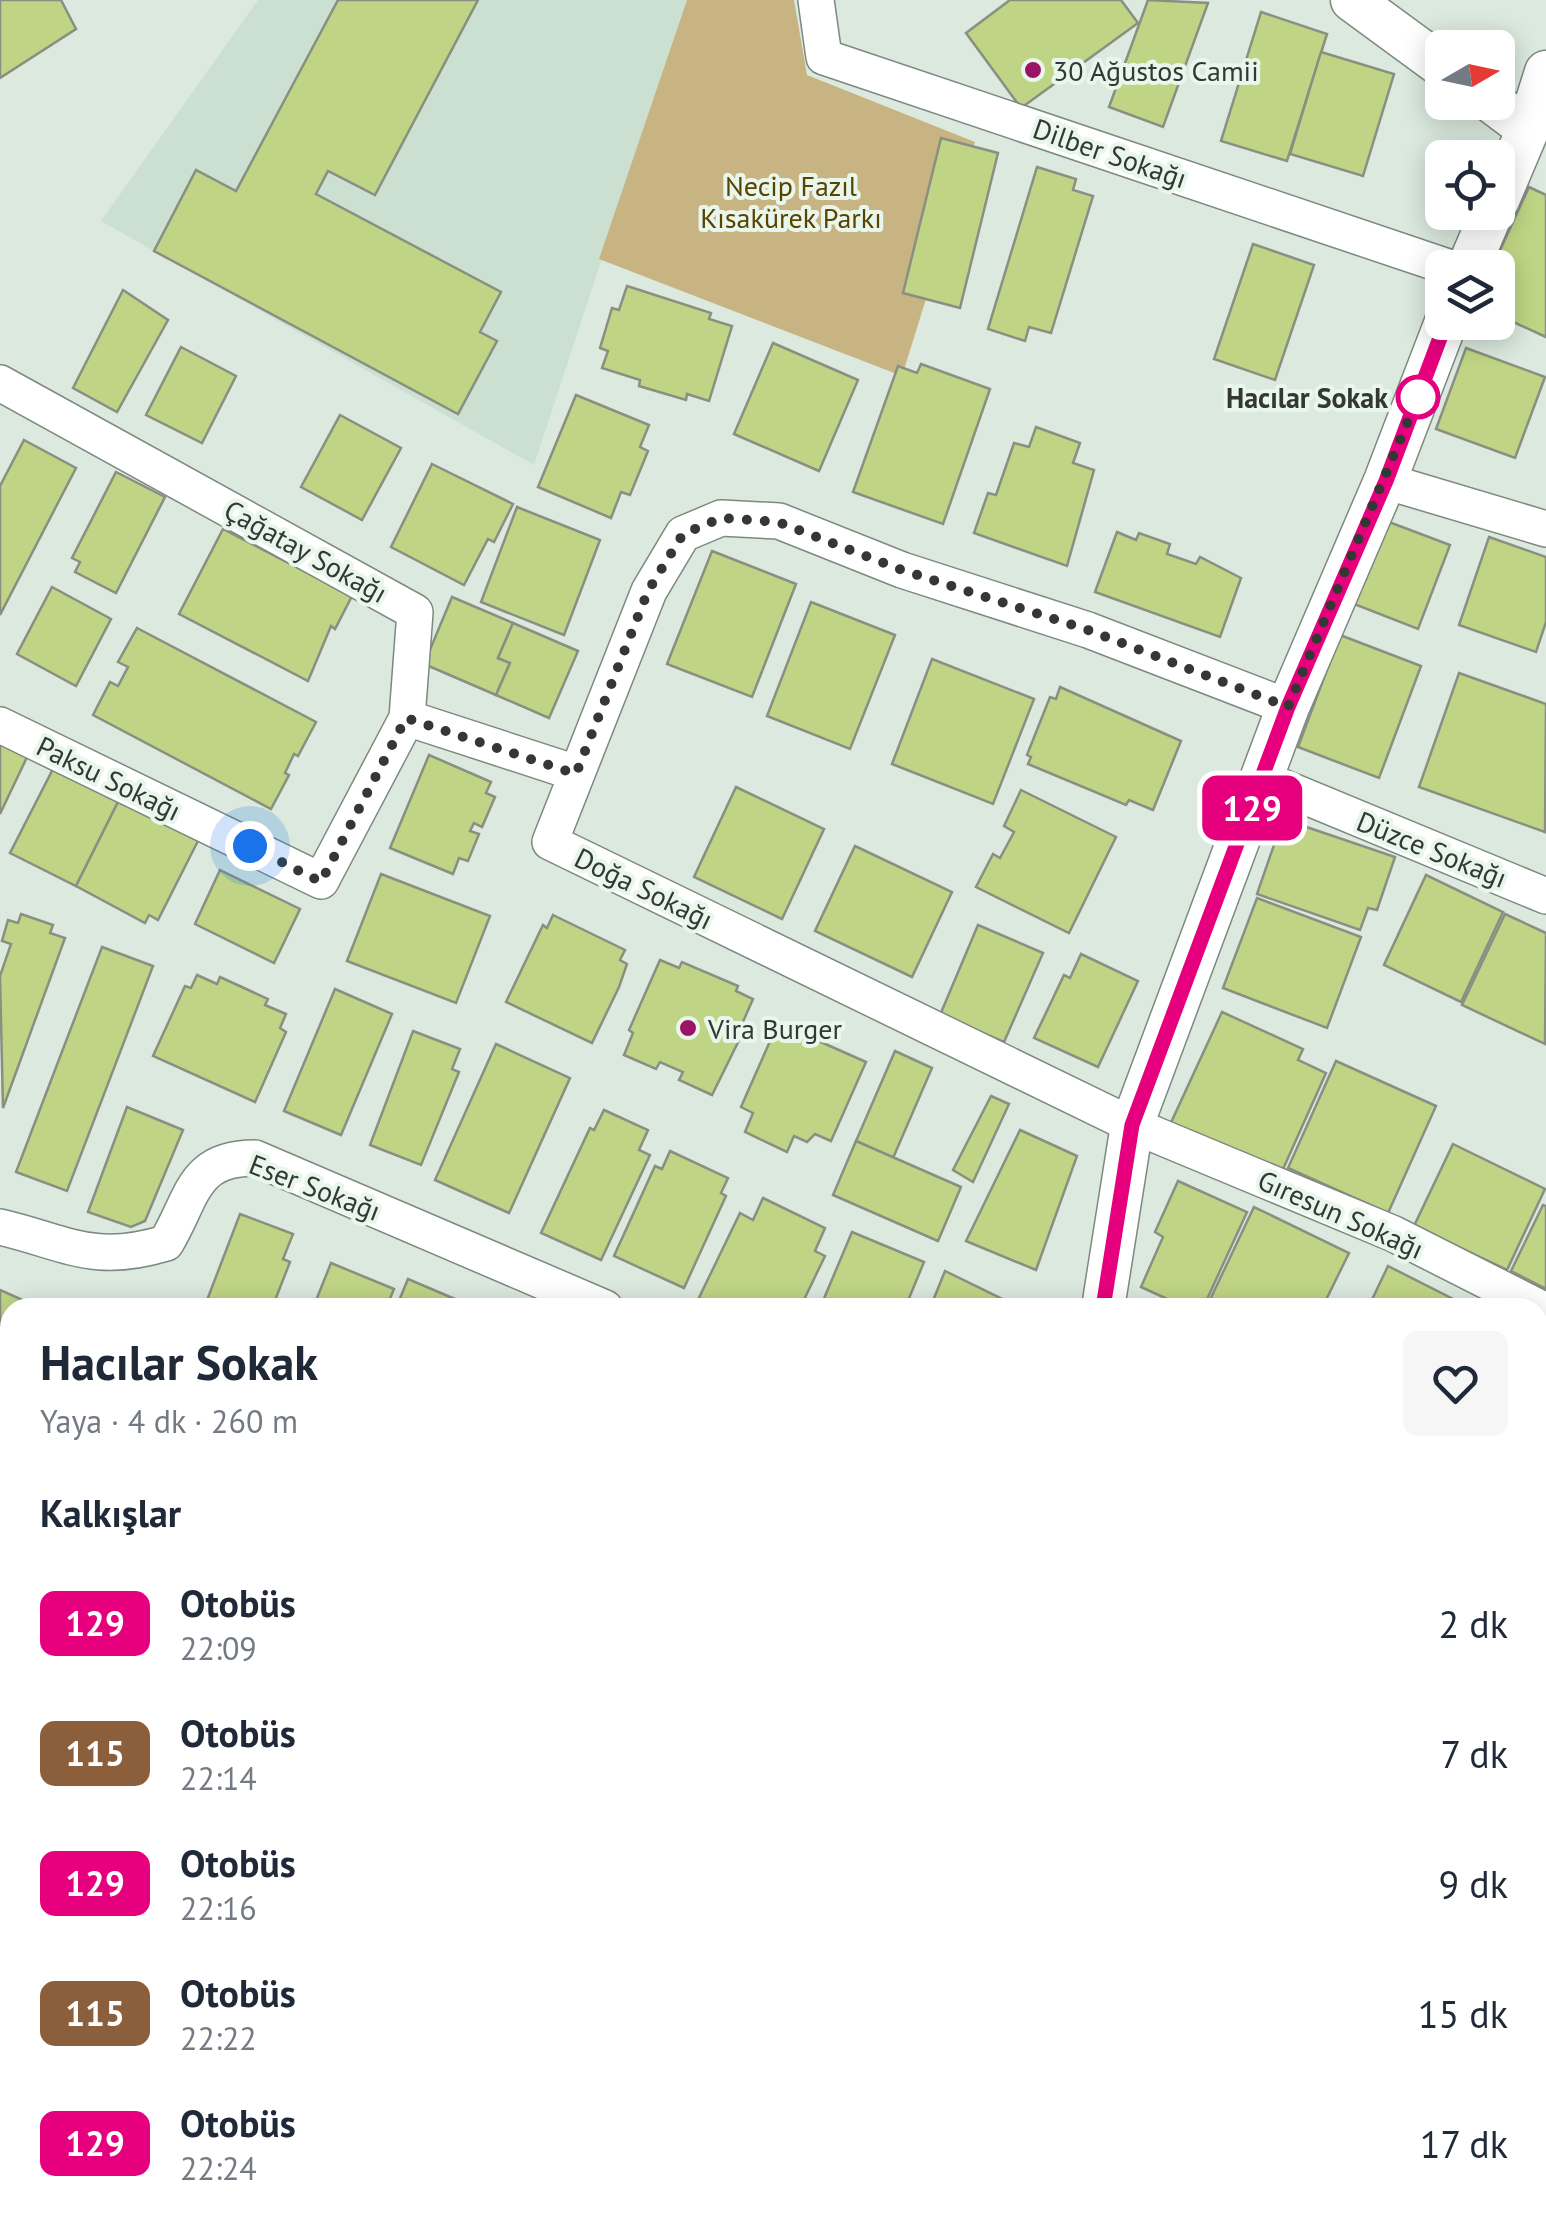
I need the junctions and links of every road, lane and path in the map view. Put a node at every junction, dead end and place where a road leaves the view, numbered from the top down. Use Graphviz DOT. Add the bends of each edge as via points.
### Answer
graph roads {
  1 [pos="816,0"];
  2 [pos="1352,0"];
  3 [pos="1425,54"];
  4 [pos="1546,72"];
  5 [pos="1515,119"];
  6 [pos="1537,135"];
  7 [pos="1515,172"];
  8 [pos="1425,259"];
  9 [pos="1439,340"];
  10 [pos="0,383"];
  11 [pos="1386,481"];
  12 [pos="1546,530"];
  13 [pos="1288,707"];
  14 [pos="406,718"];
  15 [pos="0,724"];
  16 [pos="576,774"];
  17 [pos="1263,779"];
  18 [pos="1546,896"];
  19 [pos="1132,1125"];
  20 [pos="0,1227"];
  21 [pos="582,1298"];
  22 [pos="1105,1298"];
  23 [pos="1522,1298"];
  1 -- 8 [label="street, Dilber Sokağı" via="824,57"];
  2 -- 3 [label="street"];
  4 -- 6 [label="street"];
  5 -- 6 [label="street"];
  6 -- 7 [label="street"];
  9 -- 11 [label="street"];
  10 -- 14 [label="street, Çağatay Sokağı" via="415,612"];
  11 -- 12 [label="street"];
  11 -- 13 [label="street"];
  13 -- 16 [label="street, Doğa Sokağı" via="778,522 721,518 683,534 648,591"];
  13 -- 17 [label="street"];
  14 -- 15 [label="street, Paksu Sokağı" via="321,882"];
  14 -- 16 [label="street"];
  16 -- 19 [label="street, Doğa Sokağı" via="550,842"];
  17 -- 18 [label="street, Düzce Sokağı"];
  17 -- 19 [label="street"];
  19 -- 22 [label="street"];
  19 -- 23 [label="street, Gıresun Sokağı" via="1394,1234"];
  20 -- 21 [label="street, Eser Sokağı" via="76,1252 128,1254 166,1244 200,1176 225,1158 255,1158"];
}
